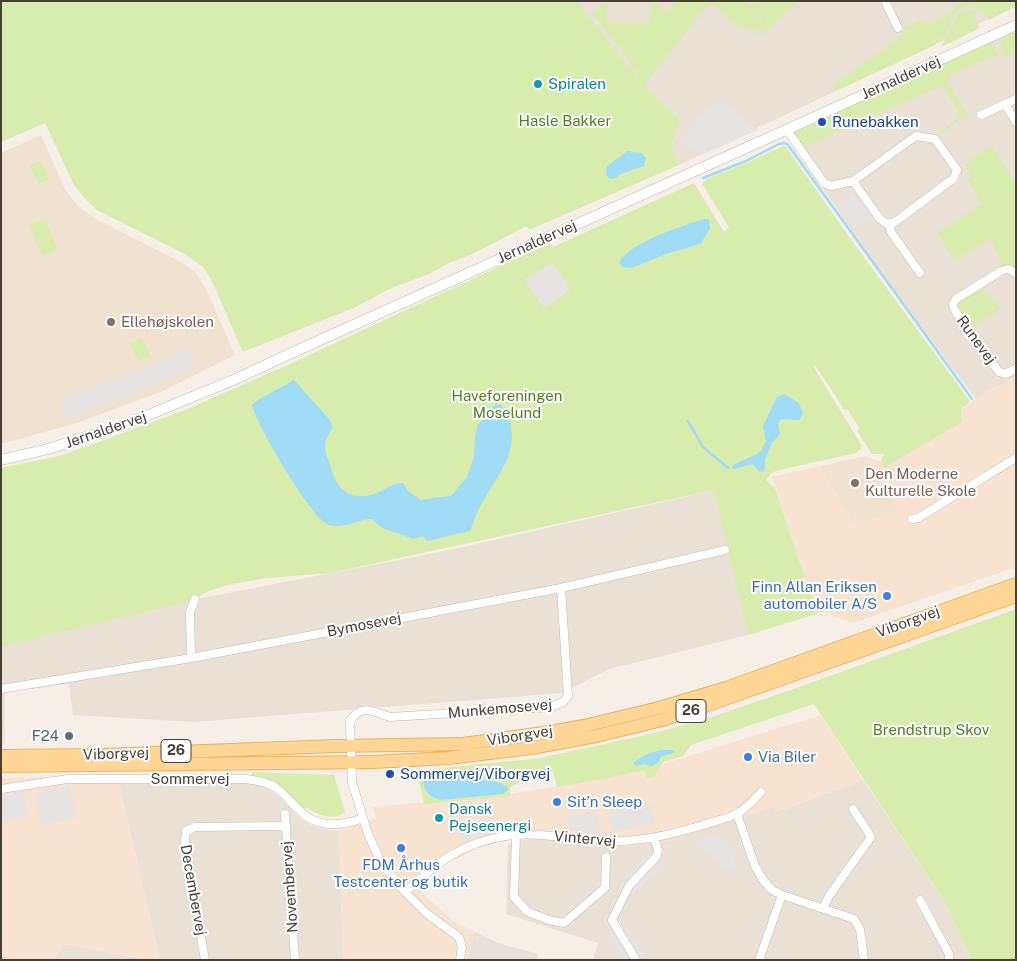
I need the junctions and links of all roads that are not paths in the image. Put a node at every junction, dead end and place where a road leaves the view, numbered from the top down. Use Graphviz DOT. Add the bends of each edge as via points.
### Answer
graph roads {
  1 [pos="885,1"];
  2 [pos="1016,25"];
  3 [pos="898,28"];
  4 [pos="1016,99"];
  5 [pos="1005,104"];
  6 [pos="981,114"];
  7 [pos="1016,122"];
  8 [pos="787,130"];
  9 [pos="853,181"];
  10 [pos="889,224"];
  11 [pos="920,273"];
  12 [pos="1016,273"];
  13 [pos="1016,369"];
  14 [pos="1016,458"];
  15 [pos="1,460"];
  16 [pos="912,519"];
  17 [pos="725,550"];
  18 [pos="1016,584"];
  19 [pos="561,588"];
  20 [pos="1016,596"];
  21 [pos="195,599"];
  22 [pos="192,658"];
  23 [pos="1,689"];
  24 [pos="350,746"];
  25 [pos="1,756"];
  26 [pos="351,762"];
  27 [pos="1,766"];
  28 [pos="1,789"];
  29 [pos="761,792"];
  30 [pos="853,809"];
  31 [pos="285,814"];
  32 [pos="738,814"];
  33 [pos="363,818"];
  34 [pos="285,826"];
  35 [pos="516,835"];
  36 [pos="654,838"];
  37 [pos="606,857"];
  38 [pos="405,892"];
  39 [pos="782,895"];
  40 [pos="920,900"];
  41 [pos="823,908"];
  42 [pos="205,960"];
  43 [pos="295,960"];
  44 [pos="460,960"];
  45 [pos="636,960"];
  46 [pos="759,960"];
  47 [pos="864,960"];
  48 [pos="949,960"];
  1 -- 3 [label="street"];
  2 -- 8 [label="street, Jernaldervej"];
  4 -- 5 [label="street"];
  5 -- 6 [label="street"];
  5 -- 7 [label="street"];
  8 -- 9 [label="street" via="826,184 834,186"];
  8 -- 15 [label="street, Jernaldervej" via="287,355 248,367 208,390 147,416 48,449"];
  9 -- 10 [label="street" via="880,219"];
  9 -- 10 [label="street" via="912,138 936,140 957,167 956,176"];
  10 -- 11 [label="street" via="891,232"];
  12 -- 13 [label="street, Runevej" via="1008,269 1001,271 953,304 999,372 1005,374"];
  14 -- 16 [label="street"];
  17 -- 19 [label="street, Bymosevej"];
  18 -- 24 [label="main road, Viborgvej / 26" via="726,688 659,708 584,726 491,741 423,746"];
  19 -- 22 [label="street, Bymosevej"];
  19 -- 24 [label="street, Munkemosevej" via="568,696 563,702 551,707 390,717 365,710 358,712 350,721"];
  20 -- 26 [label="main road, Viborgvej / 26" via="705,706 634,727 522,749 409,761"];
  21 -- 22 [label="street" via="190,612"];
  22 -- 23 [label="street, Bymosevej"];
  24 -- 25 [label="main road, Viborgvej / 26"];
  24 -- 26 [label="street"];
  26 -- 27 [label="main road, Viborgvej / 26"];
  26 -- 33 [label="street" via="352,782"];
  28 -- 33 [label="street, Sommervej" via="68,779 245,779 275,787 302,813 318,822 339,825"];
  29 -- 32 [label="street, Vintervej"];
  30 -- 41 [label="street" via="871,837"];
  31 -- 34 [label="street, Novembervej"];
  32 -- 36 [label="street, Vintervej"];
  32 -- 39 [label="street" via="758,874 772,890"];
  33 -- 38 [label="street" via="382,864"];
  34 -- 42 [label="street, Decembervej" via="195,827 186,831 185,842"];
  34 -- 43 [label="street, Novembervej"];
  35 -- 36 [label="street, Vintervej" via="542,834 610,842"];
  35 -- 37 [label="street, Vintervej" via="514,897 528,912 549,920 564,923 605,888"];
  35 -- 38 [label="street, Vintervej" via="490,839 451,855"];
  36 -- 45 [label="street" via="657,856 629,886 612,920"];
  38 -- 44 [label="street" via="431,917 459,937 462,947"];
  39 -- 41 [label="street"];
  39 -- 46 [label="street"];
  40 -- 48 [label="street" via="949,954"];
  41 -- 47 [label="street" via="850,916 858,924"];
}
